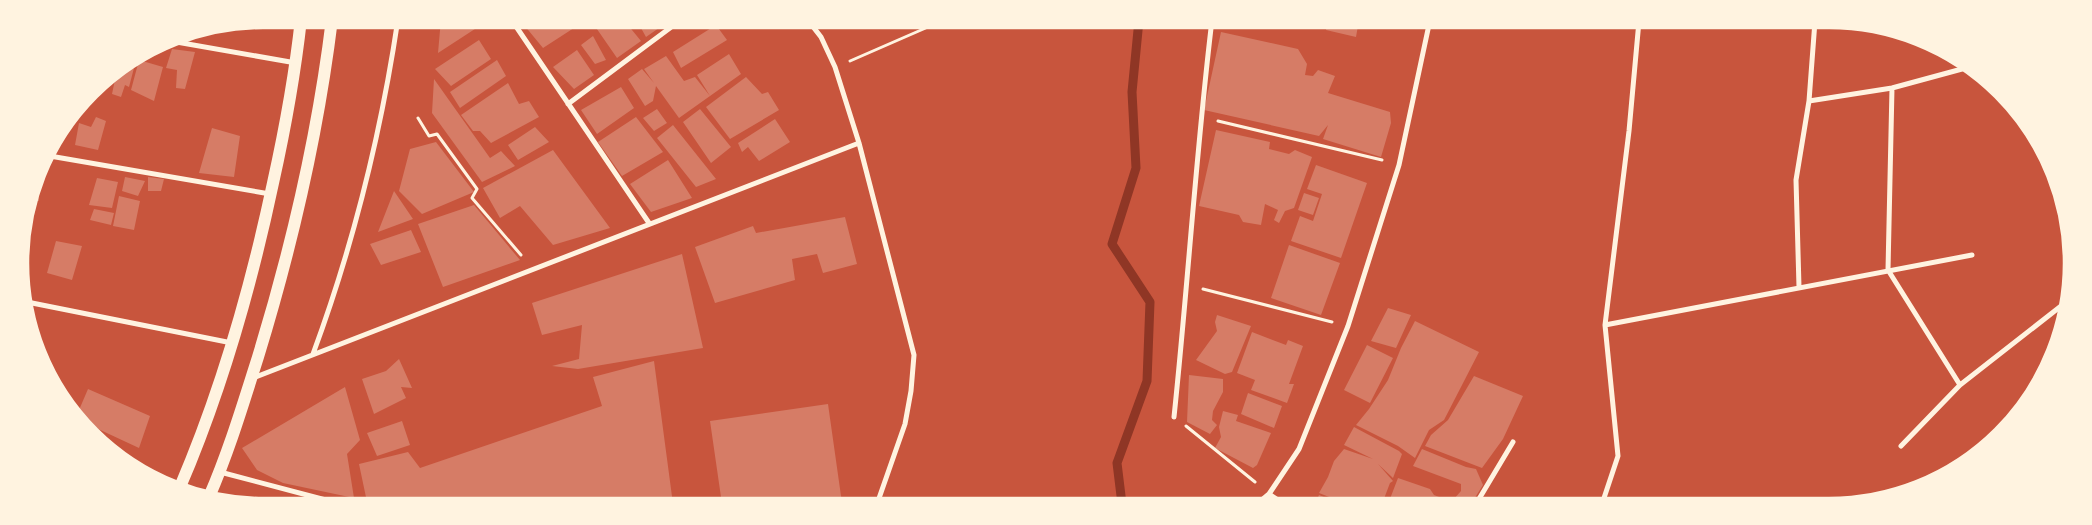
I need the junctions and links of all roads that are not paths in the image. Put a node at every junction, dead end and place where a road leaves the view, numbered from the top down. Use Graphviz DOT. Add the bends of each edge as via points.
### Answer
graph roads {
  1 [pos="300,28"];
  2 [pos="331,28"];
  3 [pos="396,28"];
  4 [pos="517,28"];
  5 [pos="670,28"];
  6 [pos="813,28"];
  7 [pos="1211,28"];
  8 [pos="1428,28"];
  9 [pos="1638,28"];
  10 [pos="1814,28"];
  11 [pos="180,42"];
  12 [pos="296,63"];
  13 [pos="1962,69"];
  14 [pos="1892,88"];
  15 [pos="1809,101"];
  16 [pos="568,104"];
  17 [pos="859,143"];
  18 [pos="53,157"];
  19 [pos="271,194"];
  20 [pos="649,223"];
  21 [pos="1972,255"];
  22 [pos="1888,270"];
  23 [pos="1799,287"];
  24 [pos="31,303"];
  25 [pos="2060,306"];
  26 [pos="1605,325"];
  27 [pos="233,343"];
  28 [pos="313,354"];
  29 [pos="251,378"];
  30 [pos="1960,384"];
  31 [pos="1174,416"];
  32 [pos="1513,442"];
  33 [pos="1901,446"];
  34 [pos="220,472"];
  35 [pos="182,483"];
  36 [pos="211,492"];
  37 [pos="1269,494"];
  38 [pos="319,498"];
  39 [pos="879,498"];
  40 [pos="1264,498"];
  41 [pos="1275,498"];
  42 [pos="1480,498"];
  43 [pos="1604,498"];
  1 -- 12 [label="main road"];
  2 -- 29 [label="main road" via="304,186 282,276"];
  3 -- 28 [label="street" via="361,204 338,287"];
  4 -- 16 [label="street"];
  5 -- 16 [label="street"];
  6 -- 17 [label="street" via="835,67"];
  7 -- 31 [label="street" via="1200,117 1188,285"];
  8 -- 37 [label="street" via="1399,165 1348,326 1299,449"];
  9 -- 26 [label="street"];
  10 -- 15 [label="street"];
  11 -- 12 [label="street"];
  12 -- 19 [label="main road"];
  13 -- 14 [label="street"];
  14 -- 15 [label="street"];
  14 -- 22 [label="street"];
  15 -- 23 [label="street" via="1796,180"];
  16 -- 20 [label="street"];
  17 -- 20 [label="street"];
  17 -- 39 [label="street" via="914,354 905,424"];
  18 -- 19 [label="street"];
  19 -- 27 [label="main road"];
  20 -- 28 [label="street"];
  21 -- 22 [label="street"];
  22 -- 23 [label="street"];
  22 -- 30 [label="street"];
  23 -- 26 [label="street"];
  24 -- 27 [label="street"];
  25 -- 30 [label="street"];
  26 -- 43 [label="street" via="1618,456"];
  27 -- 35 [label="main road"];
  28 -- 29 [label="street"];
  29 -- 34 [label="main road"];
  30 -- 33 [label="street"];
  32 -- 42 [label="street"];
  34 -- 36 [label="main road"];
  34 -- 38 [label="street"];
  37 -- 40 [label="street"];
  37 -- 41 [label="street"];
}
